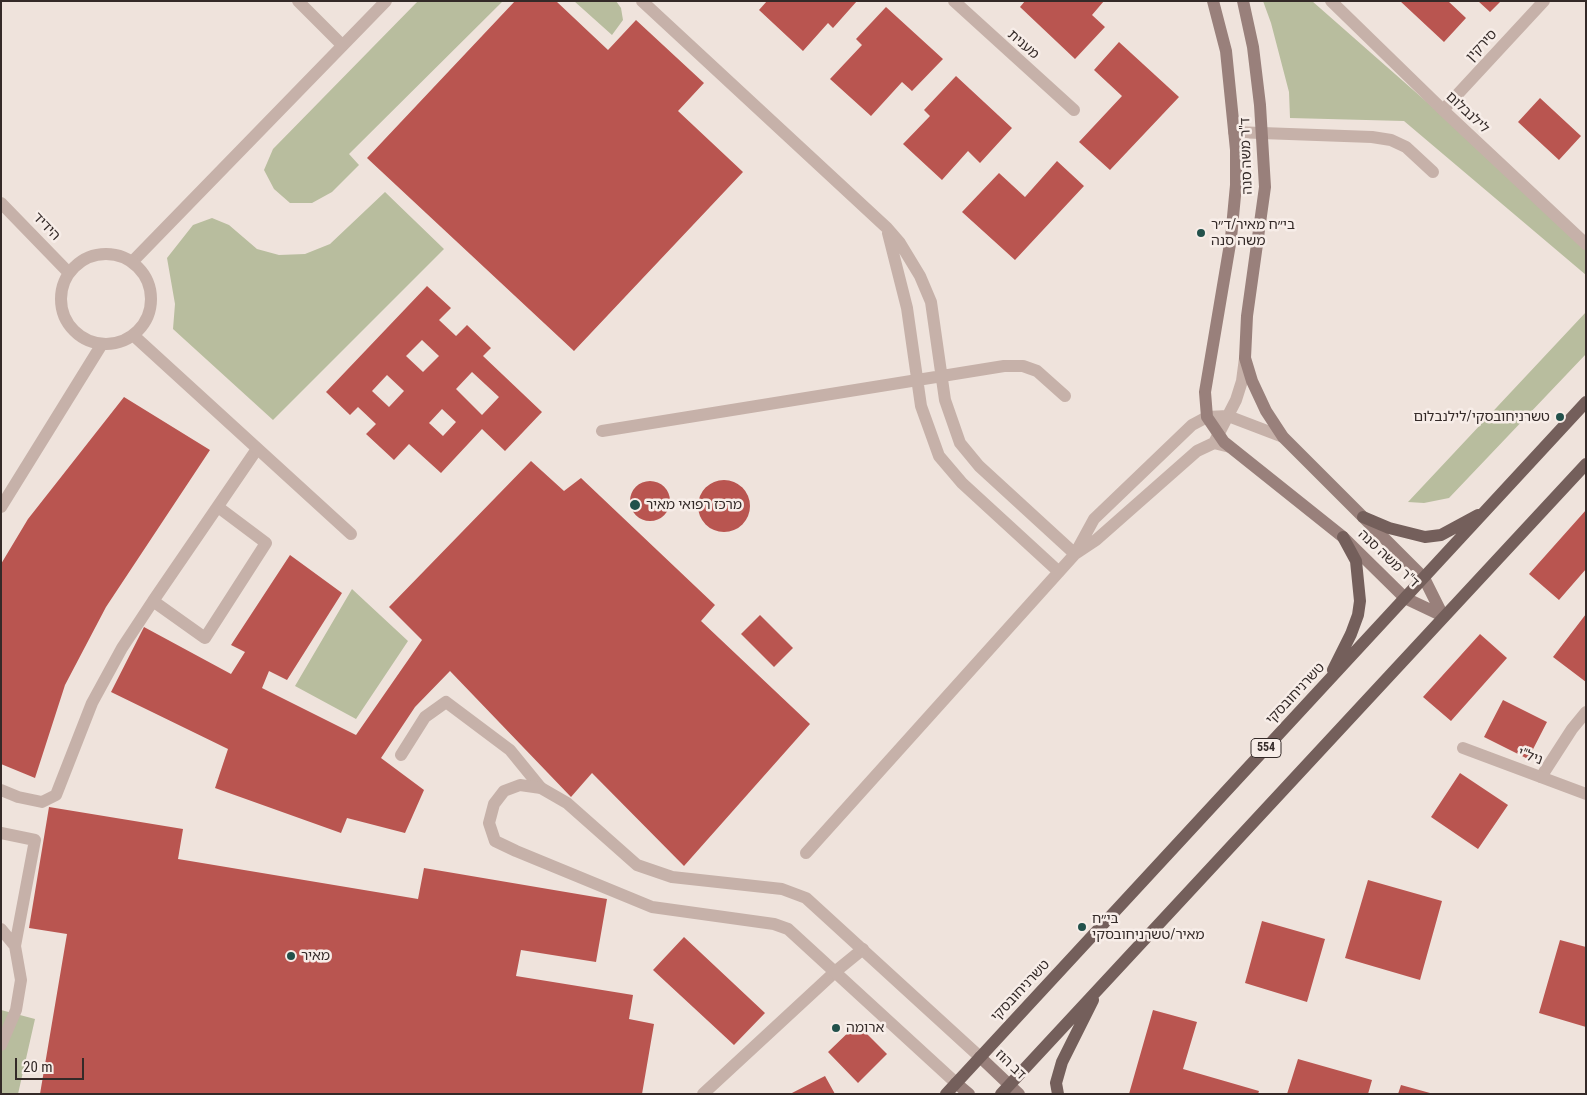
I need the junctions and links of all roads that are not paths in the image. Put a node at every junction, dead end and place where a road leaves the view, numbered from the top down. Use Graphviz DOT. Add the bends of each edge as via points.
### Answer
graph roads {
  1 [pos="298,1"];
  2 [pos="386,1"];
  3 [pos="642,1"];
  4 [pos="954,1"];
  5 [pos="1213,1"];
  6 [pos="1243,1"];
  7 [pos="1331,1"];
  8 [pos="1544,1"];
  9 [pos="342,45"];
  10 [pos="1074,110"];
  11 [pos="1443,110"];
  12 [pos="1234,132"];
  13 [pos="1263,133"];
  14 [pos="1433,172"];
  15 [pos="1,203"];
  16 [pos="887,228"];
  17 [pos="1586,244"];
  18 [pos="132,262"];
  19 [pos="69,273"];
  20 [pos="133,336"];
  21 [pos="102,344"];
  22 [pos="1245,358"];
  23 [pos="941,377"];
  24 [pos="917,380"];
  25 [pos="1065,396"];
  26 [pos="1586,402"];
  27 [pos="1228,416"];
  28 [pos="1207,417"];
  29 [pos="602,430"];
  30 [pos="1283,437"];
  31 [pos="1216,439"];
  32 [pos="258,449"];
  33 [pos="1586,464"];
  34 [pos="1,507"];
  35 [pos="218,507"];
  36 [pos="1487,510"];
  37 [pos="1363,517"];
  38 [pos="351,534"];
  39 [pos="1343,537"];
  40 [pos="1075,554"];
  41 [pos="1059,572"];
  42 [pos="1424,578"];
  43 [pos="1405,598"];
  44 [pos="153,601"];
  45 [pos="1443,616"];
  46 [pos="1326,683"];
  47 [pos="1586,712"];
  48 [pos="1464,748"];
  49 [pos="401,755"];
  50 [pos="1541,777"];
  51 [pos="541,788"];
  52 [pos="1,790"];
  53 [pos="1586,794"];
  54 [pos="1,833"];
  55 [pos="806,853"];
  56 [pos="1,929"];
  57 [pos="15,946"];
  58 [pos="863,949"];
  59 [pos="836,971"];
  60 [pos="1100,987"];
  61 [pos="1,1045"];
  62 [pos="980,1057"];
  63 [pos="956,1083"];
  64 [pos="1005,1089"];
  65 [pos="703,1094"];
  66 [pos="946,1094"];
  67 [pos="969,1094"];
  68 [pos="1019,1094"];
  69 [pos="1058,1094"];
  1 -- 9 [label="street"];
  2 -- 9 [label="street"];
  3 -- 16 [label="street"];
  4 -- 10 [label="street, מענית"];
  5 -- 12 [label="street, ד\"ר משה סנה" via="1226,52"];
  6 -- 13 [label="street, ד\"ר משה סנה" via="1253,46"];
  7 -- 11 [label="street, לילנבלום"];
  8 -- 11 [label="street, סירקין"];
  9 -- 18 [label="street"];
  11 -- 17 [label="street, לילנבלום"];
  12 -- 13 [label="street"];
  12 -- 28 [label="street, ד\"ר משה סנה" via="1236,185 1231,238 1205,392"];
  13 -- 14 [label="street" via="1391,140 1406,147"];
  13 -- 22 [label="street, ד\"ר משה סנה" via="1265,187 1246,316"];
  15 -- 19 [label="street, הידיד"];
  16 -- 23 [label="street" via="912,261 931,302"];
  16 -- 24 [label="street" via="907,308"];
  18 -- 19 [label="street" via="118,255 102,254 80,262"];
  18 -- 20 [label="street" via="143,273 151,294 150,310 144,324"];
  19 -- 21 [label="street" via="61,303 65,318 74,331 87,340"];
  20 -- 21 [label="street" via="118,343"];
  20 -- 32 [label="street"];
  21 -- 34 [label="street"];
  22 -- 27 [label="street" via="1242,382"];
  22 -- 30 [label="street, ד\"ר משה סנה" via="1262,404"];
  23 -- 24 [label="street"];
  23 -- 25 [label="street" via="983,368 1023,366 1037,371"];
  23 -- 40 [label="street" via="960,444"];
  24 -- 29 [label="street"];
  24 -- 41 [label="street" via="921,406 939,456 962,483"];
  26 -- 36 [label="main road, טשרניחובסקי / 554"];
  27 -- 28 [label="street"];
  27 -- 30 [label="street"];
  27 -- 31 [label="street"];
  28 -- 31 [label="street, ד\"ר משה סנה"];
  28 -- 40 [label="street" via="1192,425 1094,520"];
  30 -- 37 [label="street, ד\"ר משה סנה"];
  31 -- 39 [label="street, ד\"ר משה סנה"];
  31 -- 40 [label="street" via="1197,451 1096,540"];
  32 -- 35 [label="street"];
  32 -- 38 [label="street"];
  33 -- 45 [label="main road"];
  35 -- 44 [label="street"];
  35 -- 44 [label="street" via="266,543 205,638"];
  36 -- 37 [label="main road" via="1441,535 1425,537"];
  36 -- 42 [label="main road, טשרניחובסקי / 554"];
  37 -- 42 [label="street, ד\"ר משה סנה"];
  39 -- 43 [label="street, ד\"ר משה סנה"];
  39 -- 46 [label="main road" via="1356,561 1360,601 1351,634"];
  40 -- 41 [label="street"];
  41 -- 55 [label="street"];
  42 -- 43 [label="main road, טשרניחובסקי / 554"];
  42 -- 45 [label="street, ד\"ר משה סנה"];
  43 -- 45 [label="street, ד\"ר משה סנה"];
  43 -- 46 [label="main road, טשרניחובסקי / 554"];
  44 -- 52 [label="street" via="92,703 56,795 42,802"];
  45 -- 60 [label="main road"];
  46 -- 62 [label="main road, טשרניחובסקי / 554"];
  47 -- 50 [label="street"];
  48 -- 50 [label="street, ניל\"י"];
  49 -- 51 [label="street" via="425,717 446,702 510,750"];
  50 -- 53 [label="street, ניל\"י"];
  51 -- 58 [label="street" via="566,803 637,866 672,877 782,889 806,898"];
  51 -- 59 [label="street" via="520,785 504,791 494,804 489,823 495,841 652,907 774,924 788,929"];
  54 -- 57 [label="street" via="35,840"];
  56 -- 57 [label="street"];
  57 -- 61 [label="street" via="20,994"];
  58 -- 59 [label="street"];
  58 -- 62 [label="street"];
  59 -- 63 [label="street"];
  59 -- 65 [label="street"];
  60 -- 64 [label="main road"];
  60 -- 69 [label="main road" via="1062,1062 1056,1083"];
  62 -- 63 [label="main road, טשרניחובסקי / 554"];
  62 -- 64 [label="street, דב הוז"];
  63 -- 66 [label="main road, טשרניחובסקי / 554"];
  63 -- 67 [label="street"];
  64 -- 68 [label="street, דב הוז"];
}
